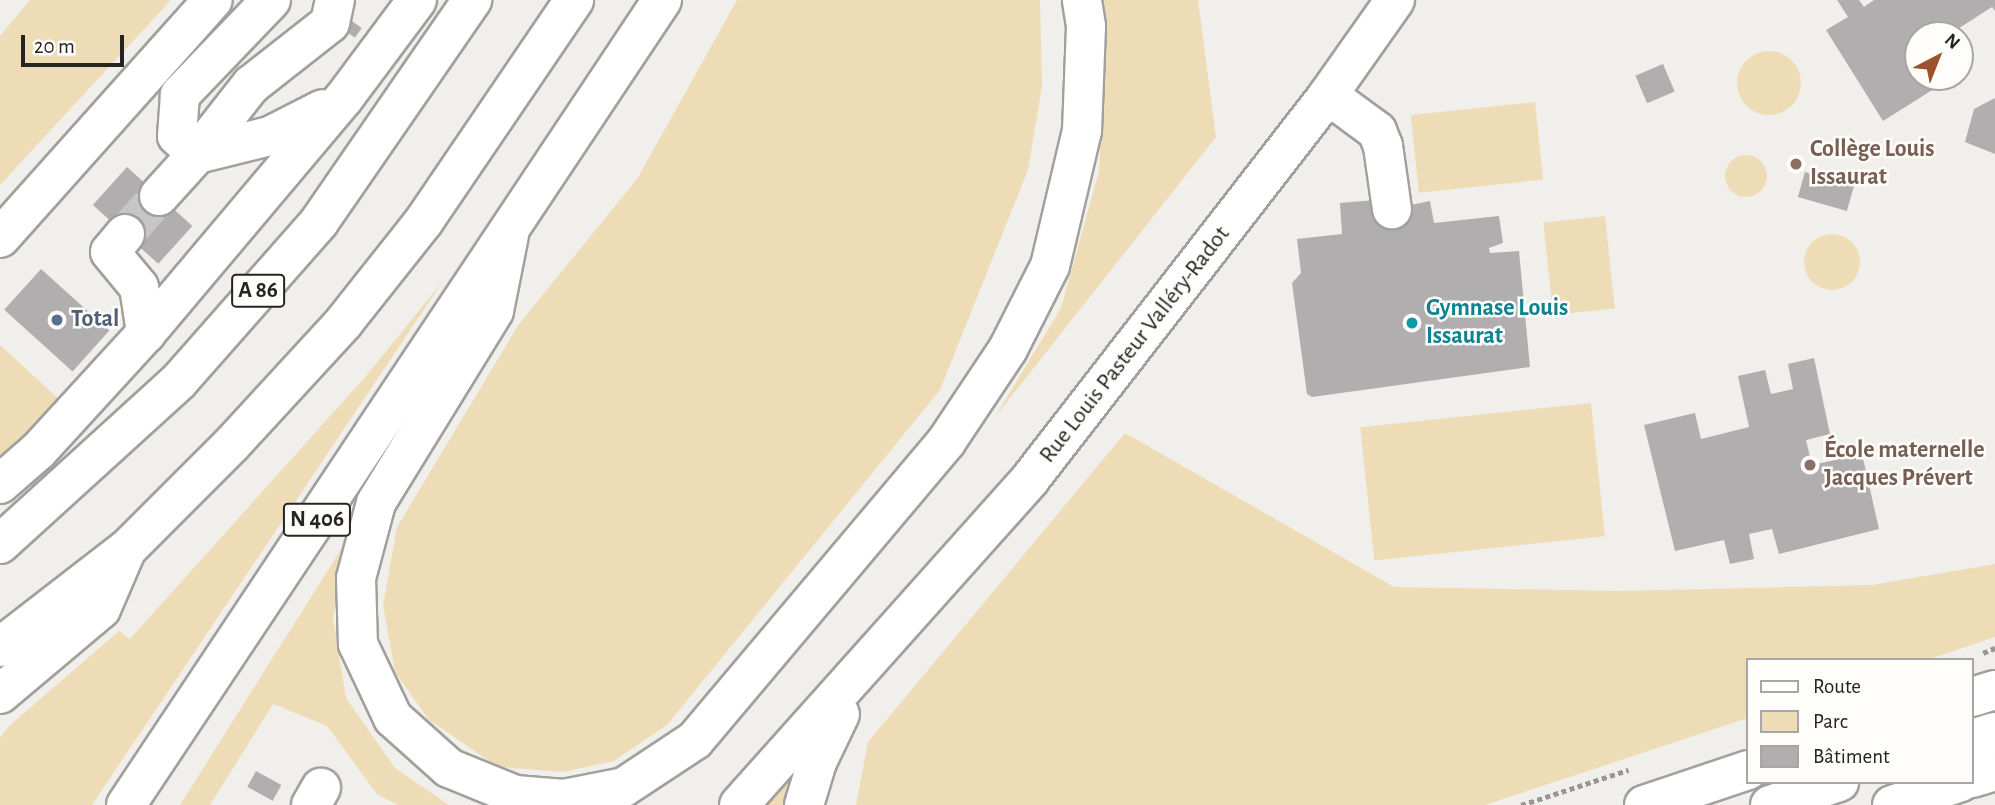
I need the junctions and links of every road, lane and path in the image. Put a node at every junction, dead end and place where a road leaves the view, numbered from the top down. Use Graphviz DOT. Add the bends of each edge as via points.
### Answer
graph roads {
  1 [pos="214,0"];
  2 [pos="271,0"];
  3 [pos="335,0"];
  4 [pos="417,0"];
  5 [pos="472,0"];
  6 [pos="574,0"];
  7 [pos="662,0"];
  8 [pos="1082,0"];
  9 [pos="1395,0"];
  10 [pos="1328,95"];
  11 [pos="344,98"];
  12 [pos="197,154"];
  13 [pos="159,196"];
  14 [pos="1392,209"];
  15 [pos="125,234"];
  16 [pos="509,235"];
  17 [pos="0,238"];
  18 [pos="146,333"];
  19 [pos="0,484"];
  20 [pos="0,544"];
  21 [pos="127,549"];
  22 [pos="0,647"];
  23 [pos="858,677"];
  24 [pos="1995,690"];
  25 [pos="0,694"];
  26 [pos="1974,696"];
  27 [pos="1995,732"];
  28 [pos="1974,738"];
  29 [pos="1746,771"];
  30 [pos="1995,771"];
  31 [pos="1974,777"];
  32 [pos="1833,784"];
  33 [pos="1955,784"];
  34 [pos="126,805"];
  35 [pos="739,805"];
  36 [pos="804,805"];
  37 [pos="1644,805"];
  38 [pos="1770,805"];
  39 [pos="1892,805"];
  1 -- 17 [label="main road"];
  2 -- 12 [label="main road" via="180,94 177,136"];
  3 -- 12 [label="main road" via="330,23 251,85"];
  4 -- 11 [label="main road"];
  5 -- 20 [label="main road, A 86" via="319,222 179,381"];
  6 -- 21 [label="main road" via="424,221 344,322 233,444"];
  7 -- 16 [label="main road, N 406"];
  8 -- 16 [label="main road" via="1086,26 1082,131 1050,266 1008,349 946,442 695,740 624,786 564,799 515,795 449,768 393,718 358,644 355,578 376,503 494,312"];
  9 -- 10 [label="main road, Rue Louis Pasteur Valléry-Radot"];
  10 -- 14 [label="main road" via="1377,131"];
  10 -- 23 [label="main road, Rue Louis Pasteur Valléry-Radot" via="1031,478"];
  11 -- 12 [label="main road" via="270,136"];
  11 -- 18 [label="main road"];
  12 -- 13 [label="main road"];
  15 -- 18 [label="main road" via="110,252 139,287"];
  16 -- 34 [label="main road, N 406"];
  18 -- 19 [label="main road" via="38,451"];
  21 -- 22 [label="main road"];
  21 -- 25 [label="main road" via="101,609"];
  23 -- 35 [label="main road"];
  23 -- 36 [label="main road" via="817,762"];
  24 -- 26 [label="main road"];
  27 -- 28 [label="main road"];
  29 -- 37 [label="main road"];
  30 -- 31 [label="main road"];
  32 -- 38 [label="main road"];
  33 -- 39 [label="main road"];
}
